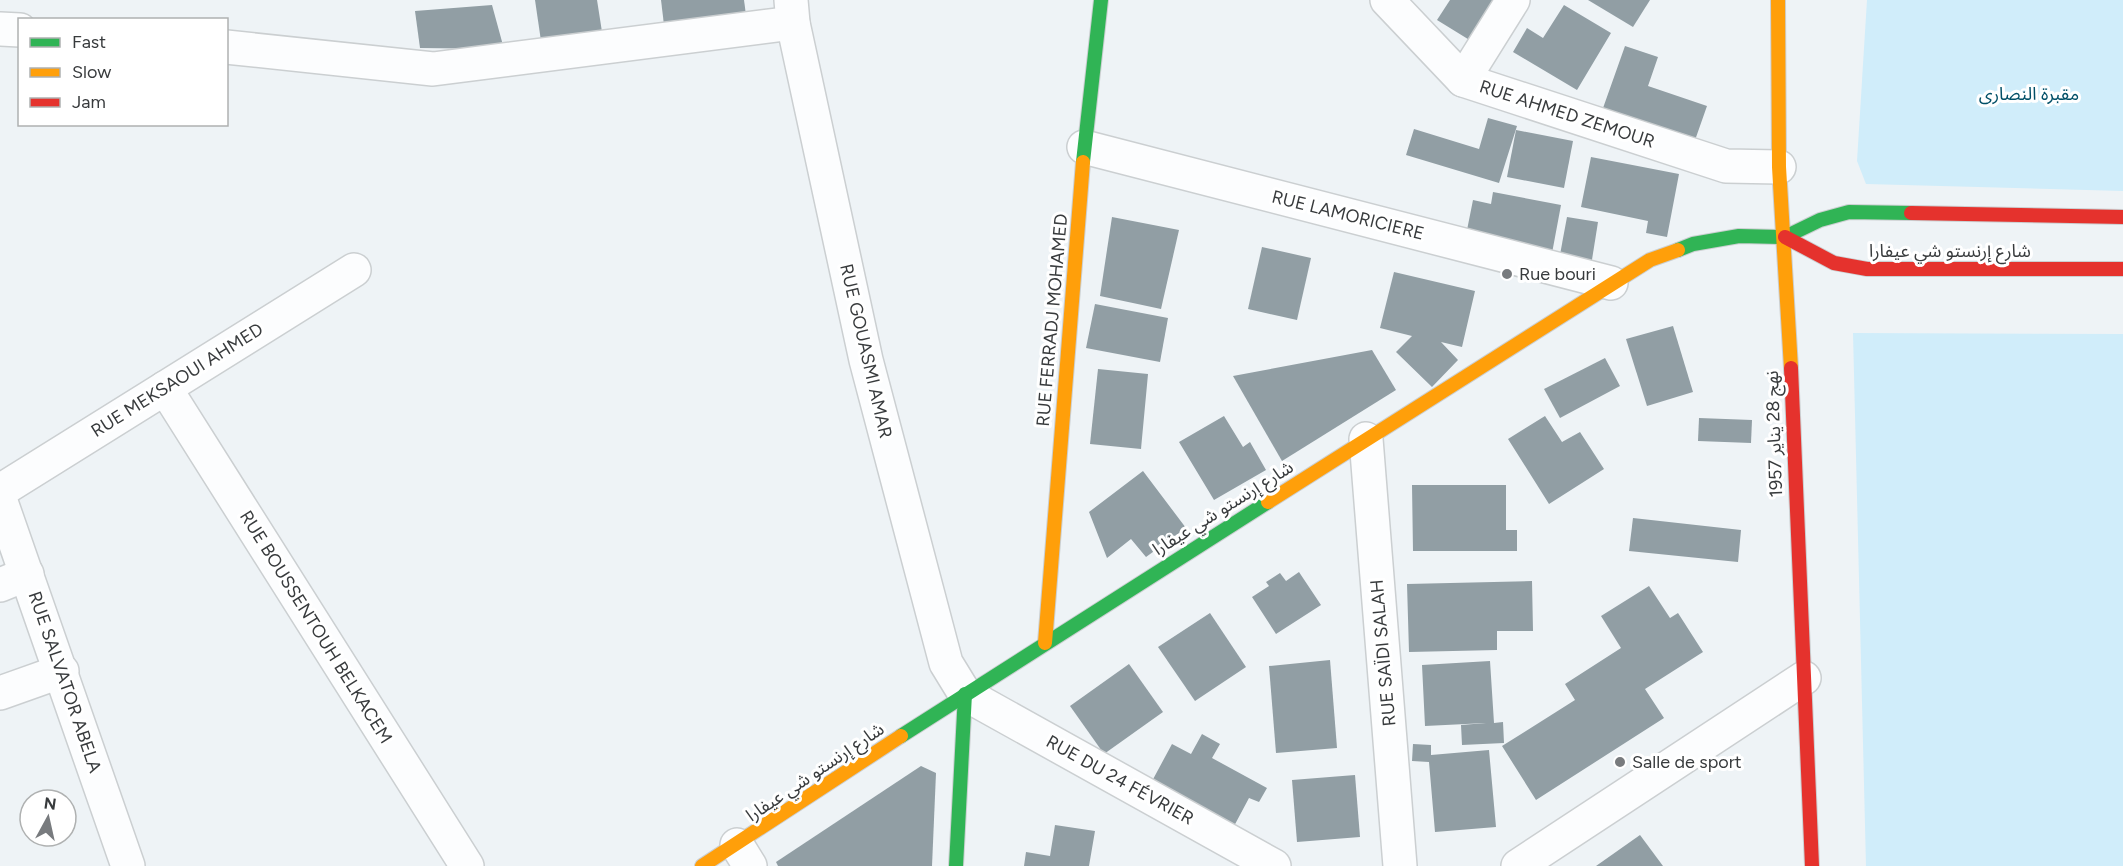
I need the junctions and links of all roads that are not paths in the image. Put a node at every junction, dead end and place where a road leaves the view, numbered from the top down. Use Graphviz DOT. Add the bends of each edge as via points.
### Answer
graph roads {
  1 [pos="1101,0"];
  2 [pos="1387,0"];
  3 [pos="1513,0"];
  4 [pos="1778,0"];
  5 [pos="792,11"];
  6 [pos="0,29"];
  7 [pos="18,30"];
  8 [pos="228,47"];
  9 [pos="1463,80"];
  10 [pos="1084,147"];
  11 [pos="1779,167"];
  12 [pos="2123,217"];
  13 [pos="1785,237"];
  14 [pos="2123,269"];
  15 [pos="354,270"];
  16 [pos="1611,283"];
  17 [pos="165,387"];
  18 [pos="1366,439"];
  19 [pos="0,491"];
  20 [pos="0,499"];
  21 [pos="14,580"];
  22 [pos="1045,643"];
  23 [pos="62,671"];
  24 [pos="1804,678"];
  25 [pos="0,693"];
  26 [pos="965,694"];
  27 [pos="743,856"];
  28 [pos="128,866"];
  29 [pos="467,866"];
  30 [pos="702,866"];
  31 [pos="956,866"];
  32 [pos="1274,866"];
  33 [pos="1400,866"];
  34 [pos="1518,866"];
  35 [pos="1812,866"];
  1 -- 10 [label="main road, RUE FERRADJ MOHAMED"];
  2 -- 9 [label="street, RUE AHMED ZEMOUR"];
  3 -- 9 [label="street"];
  4 -- 11 [label="main road, نهج 28 يناير 1957"];
  5 -- 8 [label="street" via="434,69"];
  5 -- 26 [label="street, RUE GOUASMI AMAR" via="866,360 946,663"];
  6 -- 7 [label="street"];
  9 -- 11 [label="street, RUE AHMED ZEMOUR" via="1726,166"];
  10 -- 16 [label="street, RUE LAMORICIERE"];
  10 -- 22 [label="main road, RUE FERRADJ MOHAMED"];
  11 -- 13 [label="main road, نهج 28 يناير 1957"];
  12 -- 13 [label="main road, شارع إرنستو شي عيفارا" via="1849,212 1820,220"];
  13 -- 14 [label="main road, شارع إرنستو شي عيفارا" via="1834,263 1867,269"];
  13 -- 16 [label="main road, شارع إرنستو شي عيفارا" via="1739,236 1694,244 1650,260"];
  13 -- 24 [label="main road, نهج 28 يناير 1957"];
  15 -- 17 [label="street, RUE MEKSAOUI AHMED"];
  16 -- 18 [label="main road, شارع إرنستو شي عيفارا"];
  17 -- 19 [label="street, RUE MEKSAOUI AHMED"];
  17 -- 29 [label="street, RUE BOUSSENTOUH BELKACEM"];
  18 -- 22 [label="main road, شارع إرنستو شي عيفارا"];
  18 -- 33 [label="street, RUE SAÏDI SALAH"];
  20 -- 21 [label="street, RUE SALVATOR ABELA"];
  21 -- 23 [label="street, RUE SALVATOR ABELA"];
  22 -- 26 [label="main road, شارع إرنستو شي عيفارا"];
  23 -- 25 [label="street"];
  23 -- 28 [label="street, RUE SALVATOR ABELA"];
  24 -- 34 [label="street"];
  24 -- 35 [label="main road, نهج 28 يناير 1957"];
  26 -- 27 [label="main road, شارع إرنستو شي عيفارا"];
  26 -- 31 [label="main road"];
  26 -- 32 [label="street, RUE DU 24 FÉVRIER"];
  27 -- 30 [label="main road, شارع إرنستو شي عيفارا"];
}
